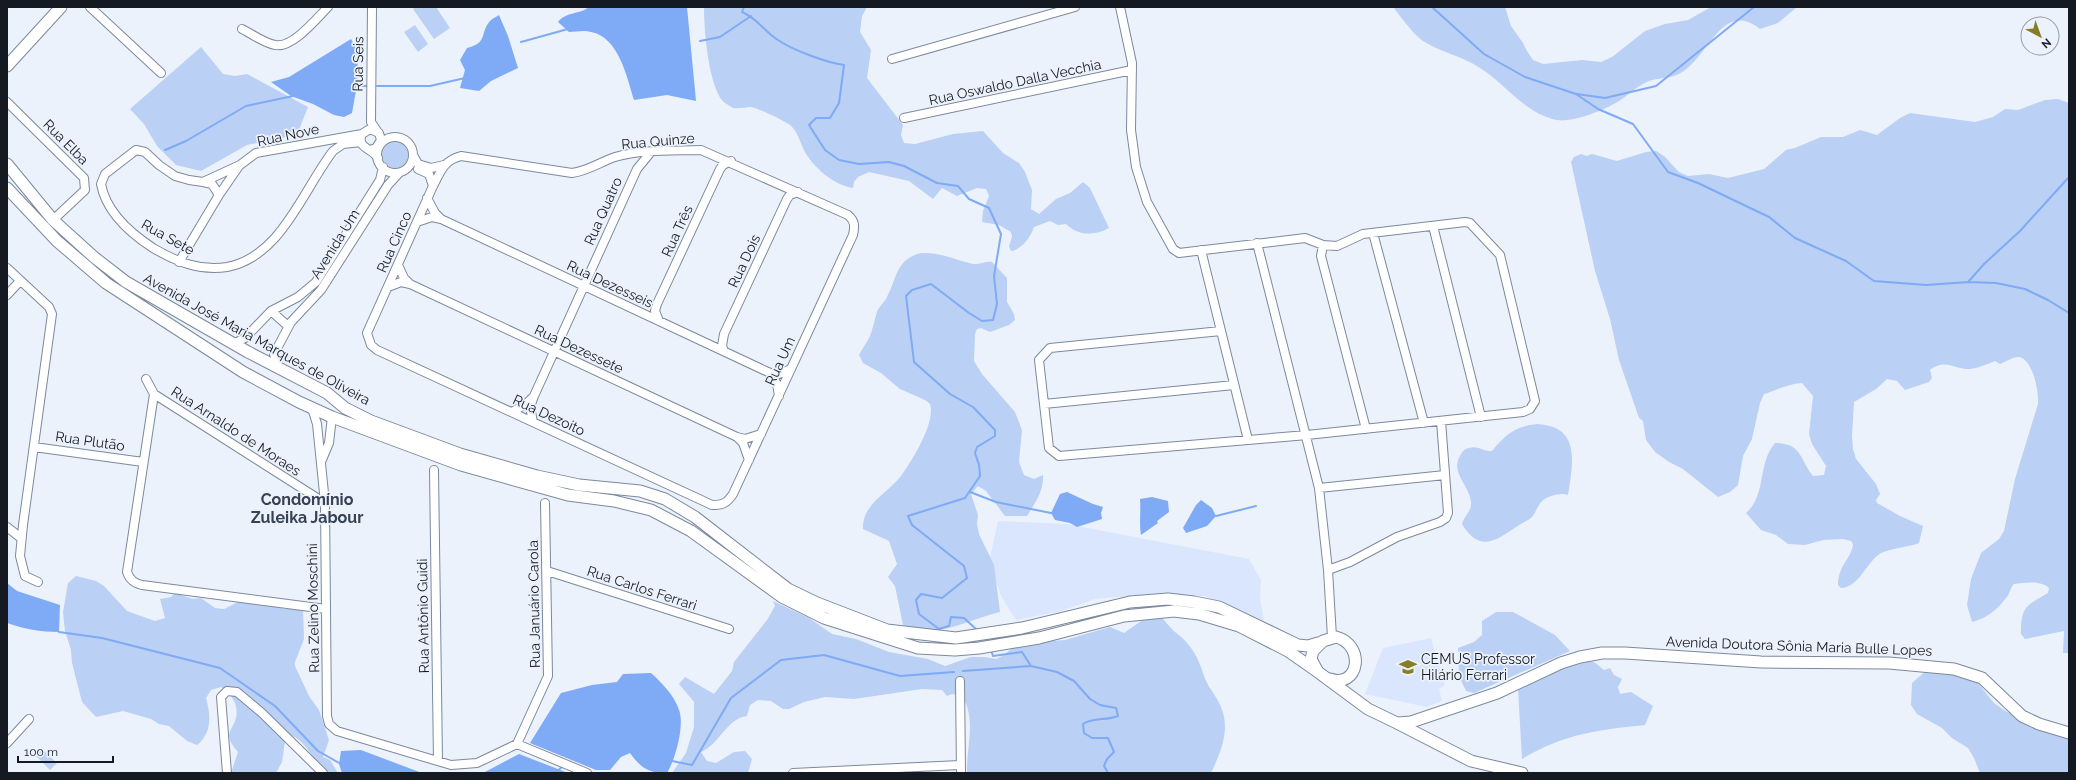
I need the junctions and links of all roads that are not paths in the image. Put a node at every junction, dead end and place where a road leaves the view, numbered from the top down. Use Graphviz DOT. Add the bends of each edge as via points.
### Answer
graph roads {
  1 [pos="61,7"];
  2 [pos="90,7"];
  3 [pos="328,7"];
  4 [pos="372,7"];
  5 [pos="1075,7"];
  6 [pos="1120,7"];
  7 [pos="242,29"];
  8 [pos="892,59"];
  9 [pos="7,66"];
  10 [pos="1132,70"];
  11 [pos="161,73"];
  12 [pos="7,102"];
  13 [pos="904,118"];
  14 [pos="371,122"];
  15 [pos="378,132"];
  16 [pos="362,136"];
  17 [pos="391,138"];
  18 [pos="370,150"];
  19 [pos="650,152"];
  20 [pos="413,155"];
  21 [pos="627,155"];
  22 [pos="716,155"];
  23 [pos="378,158"];
  24 [pos="451,159"];
  25 [pos="731,161"];
  26 [pos="7,164"];
  27 [pos="240,165"];
  28 [pos="444,165"];
  29 [pos="383,167"];
  30 [pos="407,168"];
  31 [pos="637,169"];
  32 [pos="720,169"];
  33 [pos="7,172"];
  34 [pos="399,172"];
  35 [pos="203,182"];
  36 [pos="783,185"];
  37 [pos="433,186"];
  38 [pos="7,188"];
  39 [pos="27,190"];
  40 [pos="798,192"];
  41 [pos="219,196"];
  42 [pos="427,198"];
  43 [pos="787,199"];
  44 [pos="441,219"];
  45 [pos="53,220"];
  46 [pos="417,222"];
  47 [pos="854,223"];
  48 [pos="1433,226"];
  49 [pos="1373,232"];
  50 [pos="1257,243"];
  51 [pos="1323,245"];
  52 [pos="1201,250"];
  53 [pos="179,262"];
  54 [pos="398,265"];
  55 [pos="7,268"];
  56 [pos="20,281"];
  57 [pos="410,284"];
  58 [pos="584,286"];
  59 [pos="388,287"];
  60 [pos="7,295"];
  61 [pos="657,304"];
  62 [pos="271,311"];
  63 [pos="642,313"];
  64 [pos="659,321"];
  65 [pos="288,326"];
  66 [pos="1221,331"];
  67 [pos="724,334"];
  68 [pos="368,340"];
  69 [pos="707,343"];
  70 [pos="233,344"];
  71 [pos="554,351"];
  72 [pos="724,351"];
  73 [pos="211,352"];
  74 [pos="273,366"];
  75 [pos="791,369"];
  76 [pos="768,372"];
  77 [pos="294,377"];
  78 [pos="146,379"];
  79 [pos="262,380"];
  80 [pos="1234,385"];
  81 [pos="154,394"];
  82 [pos="327,394"];
  83 [pos="534,396"];
  84 [pos="779,396"];
  85 [pos="1044,404"];
  86 [pos="312,408"];
  87 [pos="512,412"];
  88 [pos="332,417"];
  89 [pos="1481,417"];
  90 [pos="1441,421"];
  91 [pos="533,422"];
  92 [pos="1424,423"];
  93 [pos="1366,429"];
  94 [pos="761,434"];
  95 [pos="1307,435"];
  96 [pos="737,437"];
  97 [pos="1248,440"];
  98 [pos="34,447"];
  99 [pos="749,460"];
  100 [pos="144,462"];
  101 [pos="321,463"];
  102 [pos="434,470"];
  103 [pos="1445,475"];
  104 [pos="1319,488"];
  105 [pos="545,503"];
  106 [pos="325,504"];
  107 [pos="722,505"];
  108 [pos="23,525"];
  109 [pos="10,528"];
  110 [pos="21,538"];
  111 [pos="1328,570"];
  112 [pos="547,571"];
  113 [pos="38,582"];
  114 [pos="326,609"];
  115 [pos="729,629"];
  116 [pos="1332,637"];
  117 [pos="1318,643"];
  118 [pos="1318,672"];
  119 [pos="1353,672"];
  120 [pos="1330,679"];
  121 [pos="960,681"];
  122 [pos="1358,701"];
  123 [pos="29,720"];
  124 [pos="1397,723"];
  125 [pos="2069,733"];
  126 [pos="7,743"];
  127 [pos="517,744"];
  128 [pos="438,761"];
  129 [pos="960,769"];
  130 [pos="227,773"];
  131 [pos="323,773"];
  132 [pos="587,773"];
  133 [pos="793,773"];
  134 [pos="1522,773"];
  1 -- 9 [label="main road"];
  2 -- 11 [label="street"];
  3 -- 7 [label="street" via="294,40 285,45 274,45"];
  4 -- 14 [label="street, Rua Seis"];
  5 -- 8 [label="street"];
  6 -- 10 [label="street"];
  10 -- 13 [label="street, Rua Oswaldo Dalla Vecchia"];
  10 -- 52 [label="street" via="1131,130 1136,167 1147,202 1174,249 1179,253"];
  12 -- 45 [label="street, Rua Elba" via="84,178 85,190"];
  14 -- 15 [label="street"];
  14 -- 16 [label="street"];
  15 -- 16 [label="street" via="370,129"];
  15 -- 17 [label="street" via="385,138"];
  15 -- 18 [label="street" via="380,143"];
  16 -- 18 [label="street" via="363,147"];
  16 -- 27 [label="street, Rua Nove" via="256,153"];
  16 -- 53 [label="street, Rua Sete" via="333,151 282,229 259,254 240,264 218,268 199,268"];
  17 -- 20 [label="street" via="404,140 412,149"];
  17 -- 23 [label="street" via="380,147"];
  18 -- 23 [label="street"];
  19 -- 21 [label="street, Rua Quinze"];
  19 -- 22 [label="street, Rua Quinze" via="701,150"];
  19 -- 31 [label="street, Rua Quatro"];
  20 -- 28 [label="street" via="418,164 431,168"];
  20 -- 30 [label="street"];
  21 -- 24 [label="street, Rua Quinze" via="616,157 585,171 572,173 460,156"];
  21 -- 31 [label="street, Rua Quatro" via="633,159"];
  22 -- 25 [label="street, Rua Quinze"];
  22 -- 32 [label="street"];
  23 -- 29 [label="street"];
  24 -- 28 [label="street, Rua Cinco"];
  25 -- 32 [label="street, Rua Três"];
  25 -- 36 [label="street, Rua Quinze"];
  26 -- 39 [label="main road, Avenida José Maria Marques de Oliveira"];
  27 -- 35 [label="street, Rua Nove"];
  27 -- 41 [label="street"];
  28 -- 37 [label="street, Rua Cinco"];
  29 -- 34 [label="street" via="393,173"];
  29 -- 62 [label="street, Avenida Um" via="380,180 316,282 298,297"];
  30 -- 34 [label="street"];
  30 -- 37 [label="street" via="427,172"];
  31 -- 58 [label="street, Rua Quatro"];
  32 -- 61 [label="street, Rua Três"];
  33 -- 39 [label="main road" via="20,187"];
  34 -- 65 [label="street, Avenida Um" via="388,185 321,290 297,313"];
  35 -- 41 [label="street" via="212,184"];
  35 -- 53 [label="street, Rua Sete" via="175,176 158,165 145,152 136,150 105,174 101,181 110,207 132,232"];
  36 -- 40 [label="street, Rua Quinze"];
  36 -- 43 [label="street"];
  37 -- 42 [label="street, Rua Cinco"];
  38 -- 73 [label="main road, Avenida José Maria Marques de Oliveira" via="58,241 106,283"];
  39 -- 45 [label="main road, Avenida José Maria Marques de Oliveira"];
  40 -- 43 [label="street"];
  40 -- 47 [label="street, Rua Quinze" via="848,215"];
  41 -- 53 [label="street"];
  42 -- 44 [label="street, Rua Dezesseis"];
  42 -- 46 [label="street, Rua Cinco"];
  43 -- 67 [label="street, Rua Dois"];
  44 -- 46 [label="street, Rua Dezesseis" via="432,217"];
  44 -- 58 [label="street, Rua Dezesseis"];
  45 -- 70 [label="main road, Avenida José Maria Marques de Oliveira" via="126,282"];
  46 -- 54 [label="street, Rua Cinco"];
  47 -- 75 [label="street, Rua Um" via="852,235"];
  48 -- 49 [label="street"];
  48 -- 89 [label="street"];
  48 -- 89 [label="street" via="1470,223 1498,252 1536,397 1532,407 1527,411"];
  49 -- 51 [label="street" via="1359,235 1341,245"];
  49 -- 92 [label="street"];
  50 -- 51 [label="street" via="1305,238"];
  50 -- 52 [label="street"];
  50 -- 95 [label="street"];
  51 -- 93 [label="street" via="1321,256"];
  52 -- 66 [label="street"];
  54 -- 57 [label="street"];
  54 -- 59 [label="street, Rua Cinco"];
  55 -- 56 [label="street"];
  56 -- 60 [label="street"];
  56 -- 98 [label="street" via="49,307 52,314"];
  57 -- 59 [label="street" via="401,282"];
  57 -- 71 [label="street, Rua Dezessete"];
  58 -- 63 [label="street, Rua Dezesseis"];
  58 -- 71 [label="street, Rua Quatro"];
  59 -- 68 [label="street, Rua Cinco" via="368,333"];
  61 -- 63 [label="street"];
  61 -- 64 [label="street" via="655,311"];
  62 -- 65 [label="street"];
  62 -- 70 [label="street, Avenida Um" via="245,338"];
  63 -- 64 [label="street, Rua Dezesseis"];
  64 -- 69 [label="street, Rua Dezesseis"];
  65 -- 74 [label="street, Avenida Um" via="274,354"];
  66 -- 80 [label="street"];
  66 -- 85 [label="street" via="1050,348 1039,360"];
  67 -- 69 [label="street" via="720,339"];
  67 -- 72 [label="street, Rua Dois"];
  68 -- 87 [label="street, Rua Dezoito" via="377,350"];
  69 -- 72 [label="street, Rua Dezesseis"];
  70 -- 74 [label="main road, Avenida José Maria Marques de Oliveira"];
  71 -- 83 [label="street, Rua Quatro"];
  71 -- 96 [label="street, Rua Dezessete"];
  72 -- 76 [label="street, Rua Dezesseis"];
  73 -- 74 [label="main road" via="213,342 218,341 260,363"];
  73 -- 79 [label="main road, Avenida José Maria Marques de Oliveira" via="243,372"];
  74 -- 77 [label="main road, Avenida José Maria Marques de Oliveira"];
  75 -- 76 [label="street, Rua Dezesseis" via="784,373"];
  75 -- 84 [label="street, Rua Um"];
  76 -- 84 [label="street" via="777,384"];
  77 -- 79 [label="main road" via="296,386 291,391"];
  77 -- 82 [label="main road, Avenida José Maria Marques de Oliveira"];
  78 -- 81 [label="street"];
  79 -- 86 [label="main road, Avenida José Maria Marques de Oliveira"];
  80 -- 85 [label="street"];
  80 -- 97 [label="street"];
  81 -- 100 [label="street"];
  81 -- 106 [label="street, Rua Arnaldo de Moraes"];
  82 -- 88 [label="main road"];
  82 -- 117 [label="main road, Avenida José Maria Marques de Oliveira" via="345,408 371,421 460,454 565,482 640,492 665,499 695,517 788,590 887,630 956,638 1050,622 1117,604 1168,599 1219,607 1298,645"];
  83 -- 87 [label="street, Rua Quatro"];
  83 -- 91 [label="street, Rua Quatro" via="530,407"];
  84 -- 94 [label="street, Rua Um"];
  85 -- 97 [label="street" via="1049,448 1059,456"];
  86 -- 88 [label="main road, Avenida José Maria Marques de Oliveira"];
  86 -- 101 [label="street, Rua Zelino Moschini" via="317,424"];
  87 -- 91 [label="street, Rua Dezoito"];
  88 -- 101 [label="street, Rua Zelino Moschini" via="329,443"];
  88 -- 118 [label="main road, Avenida José Maria Marques de Oliveira" via="461,465 532,486 651,510 691,532 782,597 824,618 918,648 955,650 989,646 1038,638 1124,616 1174,611 1199,614 1239,626 1288,652"];
  89 -- 90 [label="street"];
  90 -- 92 [label="street"];
  90 -- 103 [label="street"];
  91 -- 107 [label="street, Rua Dezoito" via="712,506"];
  92 -- 93 [label="street"];
  93 -- 95 [label="street"];
  94 -- 96 [label="street, Rua Dezessete" via="745,439"];
  94 -- 99 [label="street, Rua Um"];
  95 -- 97 [label="street"];
  95 -- 104 [label="street"];
  96 -- 99 [label="street" via="743,443"];
  98 -- 100 [label="street, Rua Plutão"];
  98 -- 108 [label="street"];
  99 -- 107 [label="street, Rua Um" via="733,494 728,502"];
  100 -- 114 [label="street" via="127,572 135,583"];
  101 -- 106 [label="street, Rua Zelino Moschini"];
  102 -- 128 [label="street, Rua Antônio Guidi"];
  103 -- 104 [label="street"];
  103 -- 111 [label="street" via="1448,513 1444,519 1397,537 1350,562"];
  104 -- 111 [label="street"];
  105 -- 112 [label="street, Rua Januário Carola"];
  106 -- 114 [label="street, Rua Zelino Moschini"];
  108 -- 109 [label="street"];
  108 -- 110 [label="street"];
  109 -- 110 [label="street"];
  110 -- 113 [label="street" via="20,556 25,576"];
  111 -- 116 [label="street"];
  112 -- 115 [label="street, Rua Carlos Ferrari"];
  112 -- 127 [label="street, Rua Januário Carola" via="548,676"];
  114 -- 128 [label="street, Rua Zelino Moschini" via="329,724 333,728"];
  116 -- 117 [label="main road"];
  116 -- 119 [label="main road" via="1346,642 1354,652 1356,664"];
  117 -- 118 [label="main road" via="1312,659"];
  118 -- 120 [label="main road"];
  119 -- 120 [label="main road" via="1342,681"];
  119 -- 122 [label="main road" via="1351,689"];
  120 -- 122 [label="main road"];
  121 -- 129 [label="street"];
  122 -- 124 [label="main road"];
  123 -- 126 [label="street"];
  124 -- 125 [label="main road, Avenida Doutora Sônia Maria Bulle Lopes" via="1411,722 1497,693 1561,663 1580,657 1602,653 1625,653 1761,662 1889,663 1954,669 1982,678 2022,716"];
  124 -- 134 [label="main road" via="1471,760"];
  127 -- 128 [label="street" via="477,763 451,765"];
  127 -- 132 [label="street"];
  129 -- 133 [label="street"];
  130 -- 131 [label="street" via="221,697 227,691 237,692 262,713"];
}
